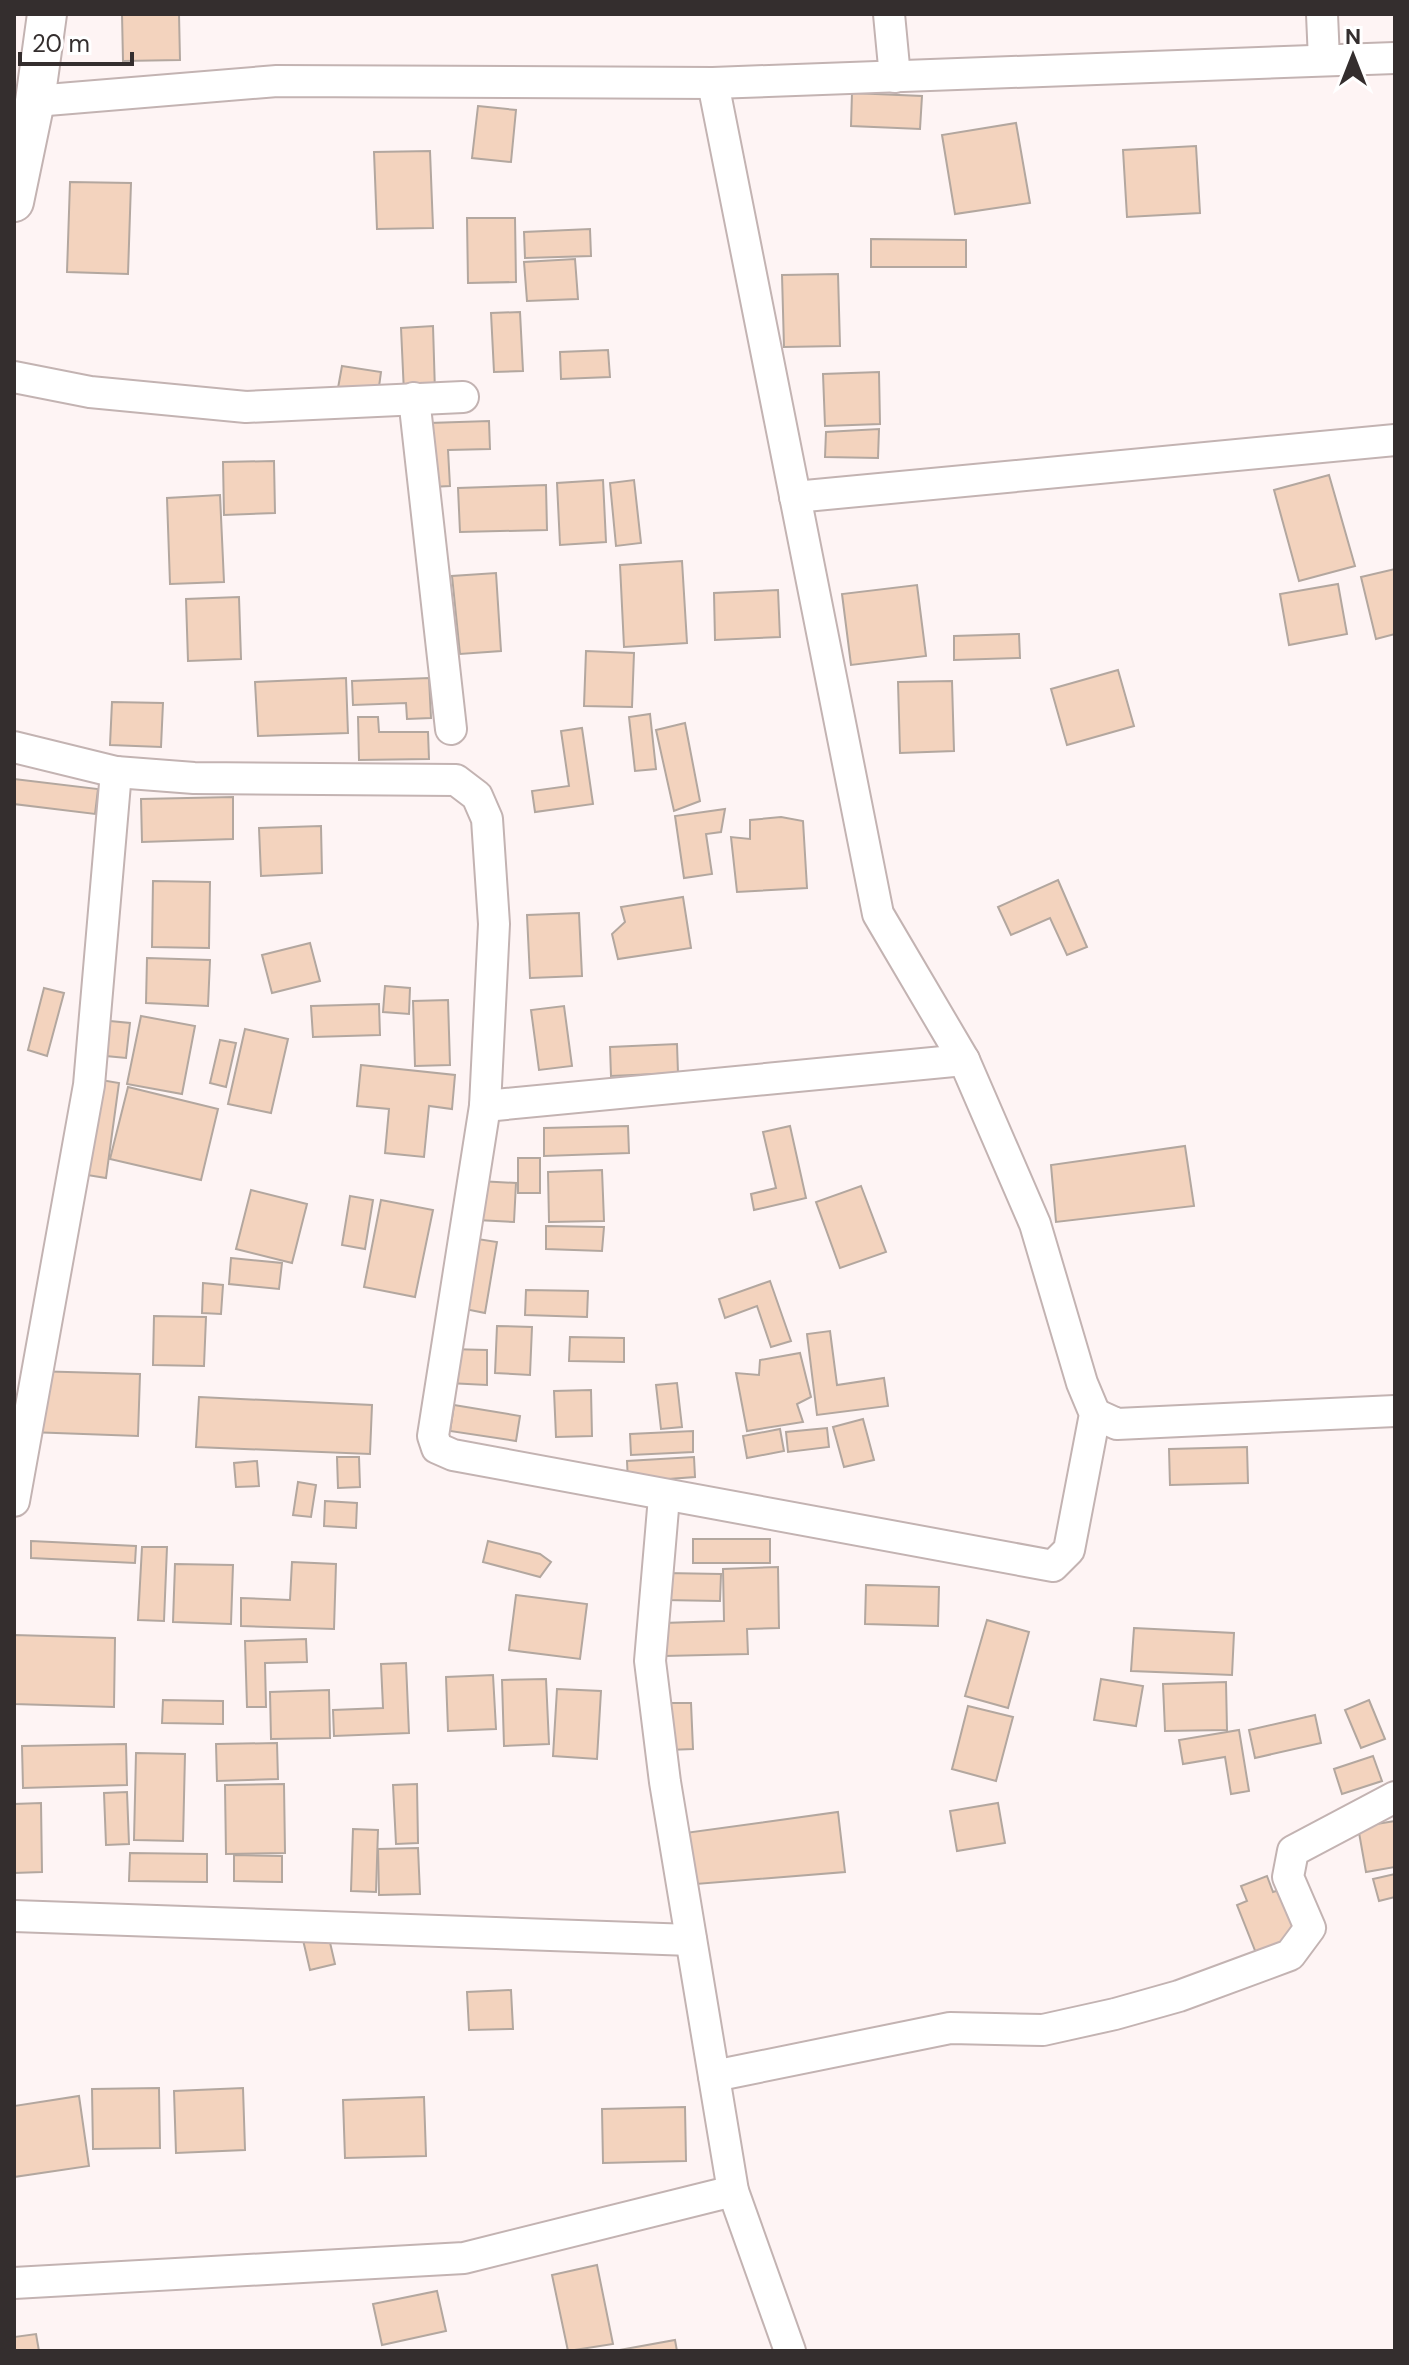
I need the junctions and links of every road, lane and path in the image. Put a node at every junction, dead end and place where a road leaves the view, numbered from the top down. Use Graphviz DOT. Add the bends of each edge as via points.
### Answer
graph roads {
  1 [pos="47,14"];
  2 [pos="889,14"];
  3 [pos="1322,14"];
  4 [pos="1395,58"];
  5 [pos="1324,60"];
  6 [pos="895,77"];
  7 [pos="713,83"];
  8 [pos="35,101"];
  9 [pos="14,202"];
  10 [pos="14,377"];
  11 [pos="463,397"];
  12 [pos="414,398"];
  13 [pos="1395,440"];
  14 [pos="795,497"];
  15 [pos="451,729"];
  16 [pos="14,747"];
  17 [pos="116,772"];
  18 [pos="964,1060"];
  19 [pos="485,1106"];
  20 [pos="1395,1411"];
  21 [pos="1095,1414"];
  22 [pos="664,1497"];
  23 [pos="14,1501"];
  24 [pos="1395,1797"];
  25 [pos="14,1916"];
  26 [pos="691,1940"];
  27 [pos="714,2076"];
  28 [pos="733,2191"];
  29 [pos="14,2283"];
  30 [pos="790,2351"];
  1 -- 8 [label="street"];
  2 -- 6 [label="street"];
  3 -- 5 [label="street"];
  4 -- 5 [label="street"];
  5 -- 6 [label="street"];
  6 -- 7 [label="street"];
  7 -- 8 [label="street" via="277,81"];
  7 -- 14 [label="street"];
  8 -- 9 [label="street"];
  10 -- 12 [label="street" via="90,392 246,407"];
  11 -- 12 [label="street"];
  12 -- 15 [label="street"];
  13 -- 14 [label="street"];
  14 -- 18 [label="street" via="878,914"];
  16 -- 17 [label="street"];
  17 -- 19 [label="street" via="194,778 456,780 477,796 487,819 494,924"];
  17 -- 23 [label="street" via="89,1085"];
  18 -- 19 [label="street"];
  18 -- 21 [label="street" via="1035,1224"];
  19 -- 22 [label="street" via="433,1436 437,1448"];
  20 -- 21 [label="street" via="1117,1424"];
  21 -- 22 [label="street" via="1069,1550 1053,1566"];
  22 -- 26 [label="street" via="650,1661"];
  24 -- 27 [label="street" via="1293,1851 1288,1877 1310,1928 1290,1955 1179,1996 1043,2030 950,2028"];
  25 -- 26 [label="street"];
  26 -- 27 [label="street"];
  27 -- 28 [label="street"];
  28 -- 29 [label="street" via="464,2258"];
  28 -- 30 [label="street"];
}
